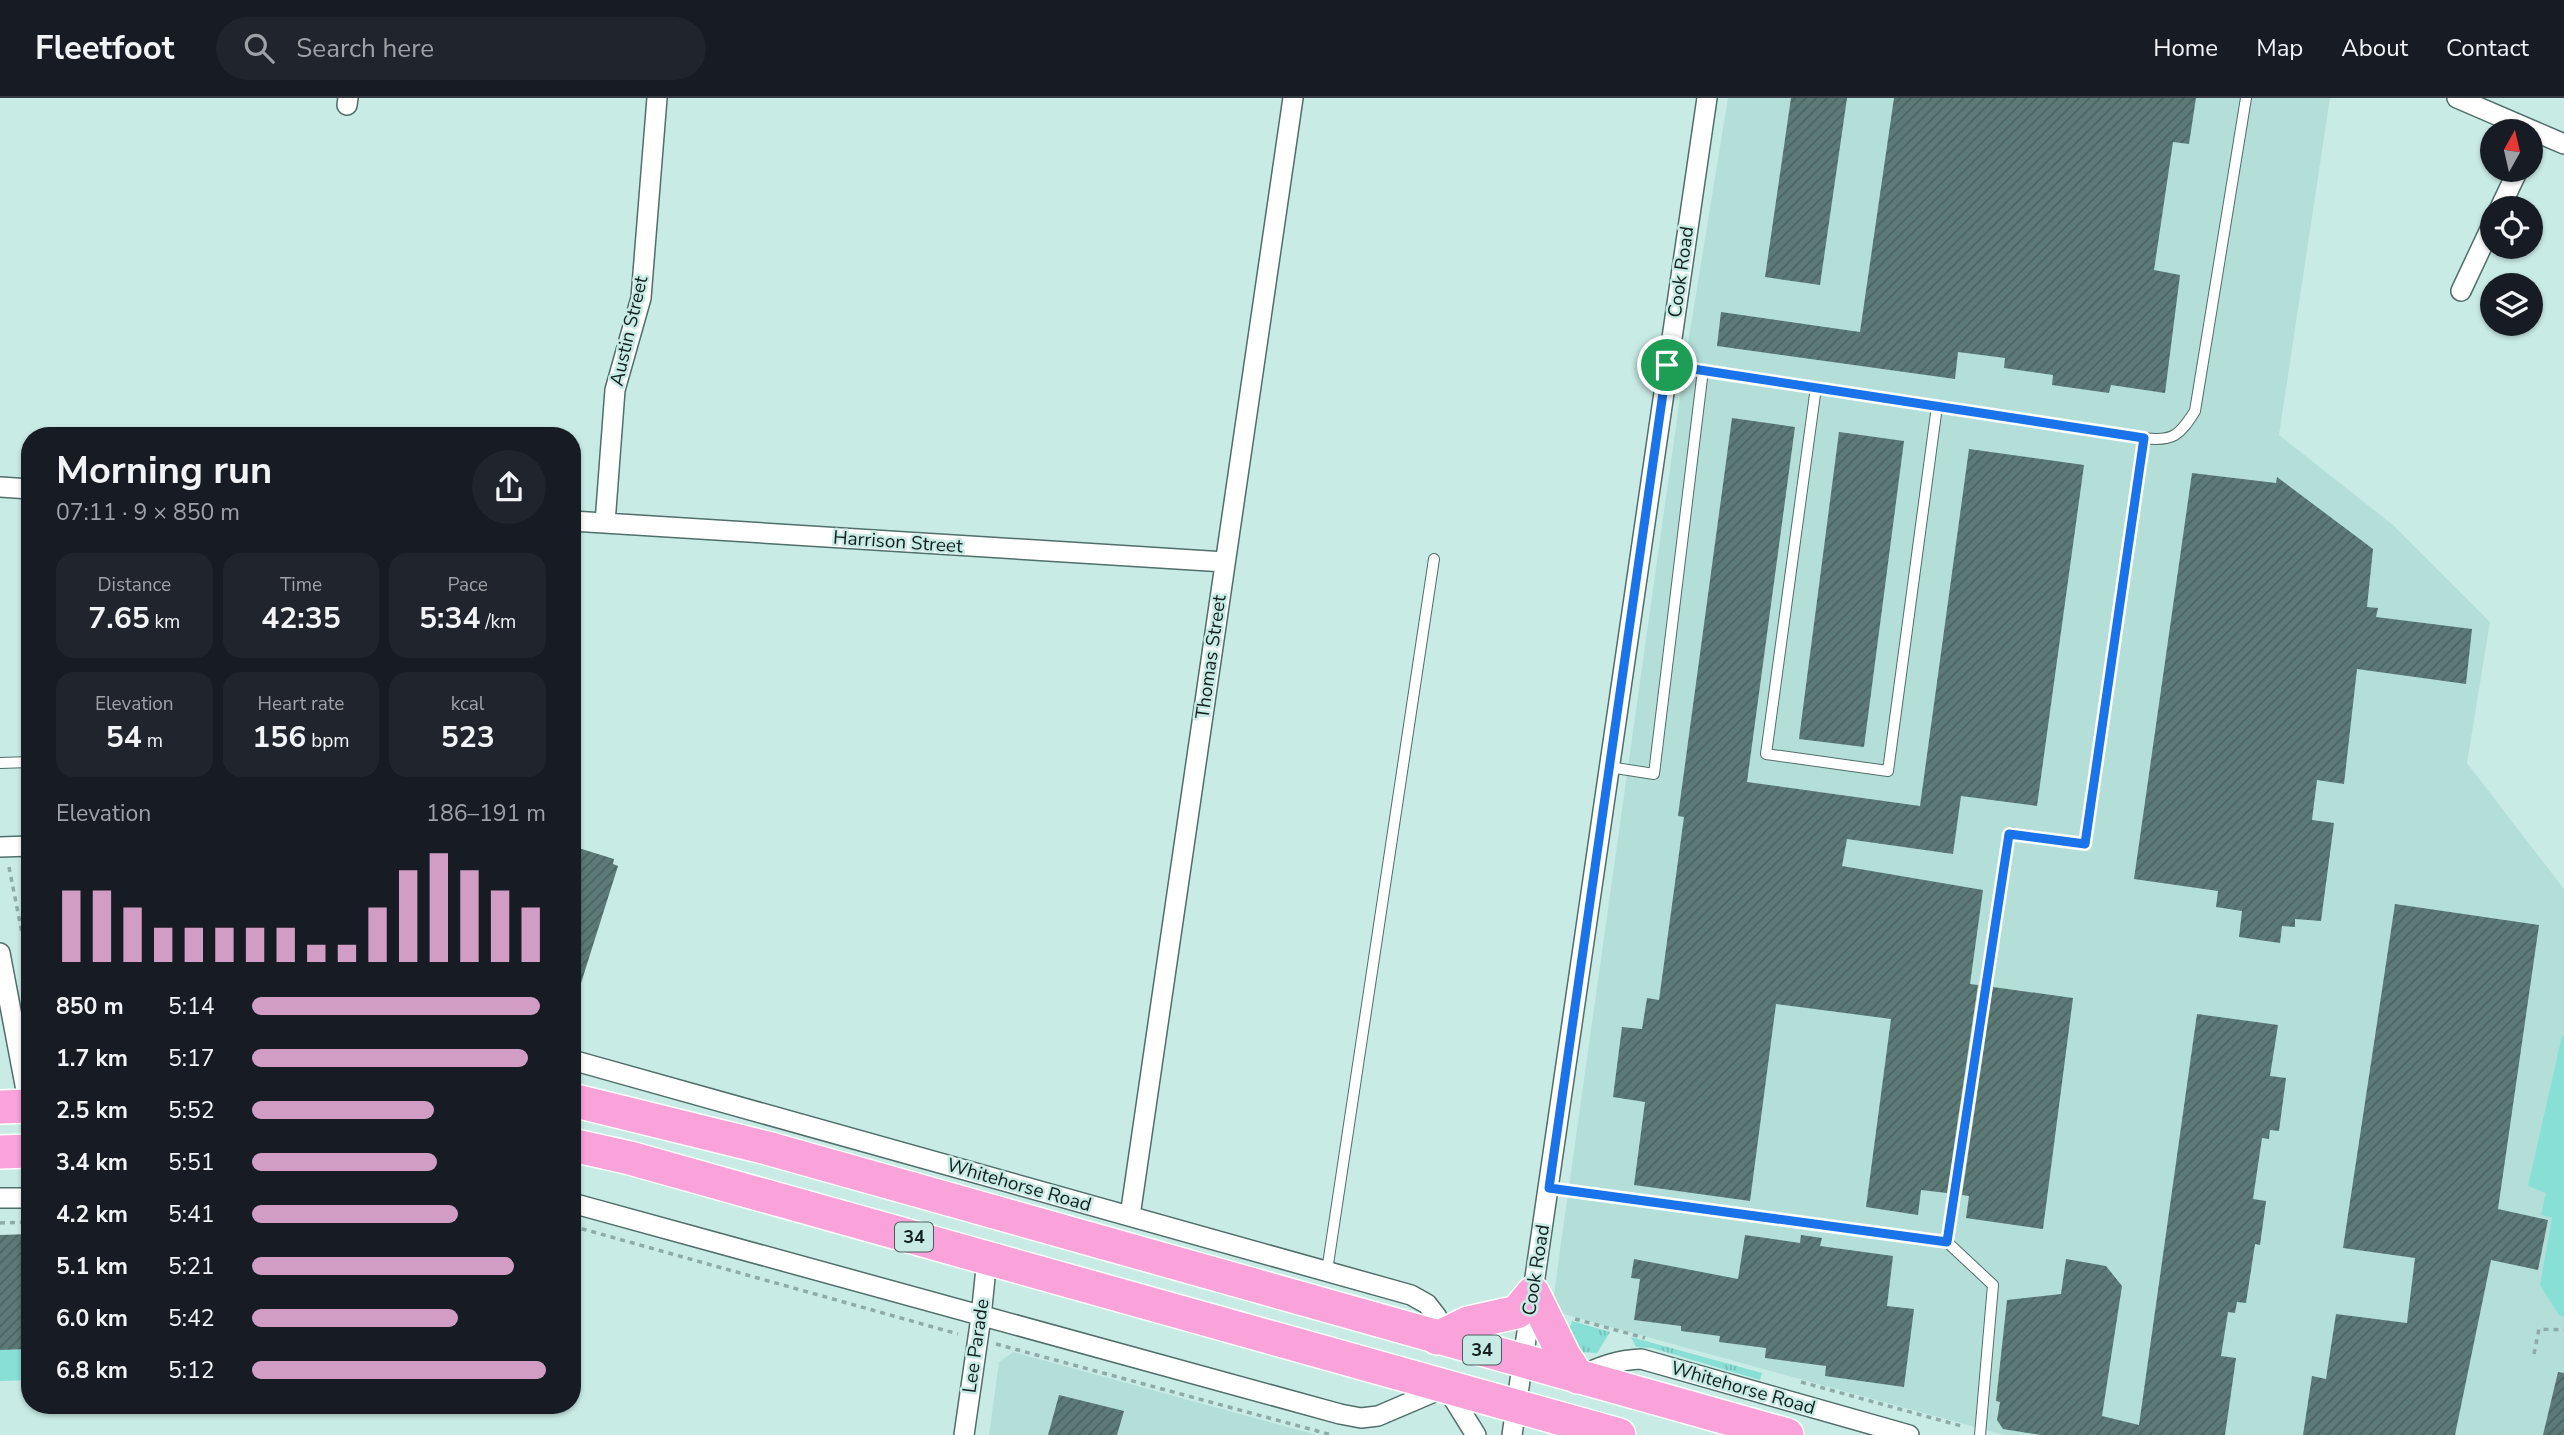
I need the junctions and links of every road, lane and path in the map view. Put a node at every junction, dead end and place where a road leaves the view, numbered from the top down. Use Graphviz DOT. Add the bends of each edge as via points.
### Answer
graph roads {
  1 [pos="657,98"];
  2 [pos="1293,98"];
  3 [pos="1707,98"];
  4 [pos="2246,98"];
  5 [pos="2462,99"];
  6 [pos="2500,119"];
  7 [pos="2543,139"];
  8 [pos="2564,144"];
  9 [pos="2480,251"];
  10 [pos="2462,291"];
  11 [pos="1667,365"];
  12 [pos="1703,370"];
  13 [pos="1816,387"];
  14 [pos="1937,406"];
  15 [pos="2144,438"];
  16 [pos="0,487"];
  17 [pos="21,488"];
  18 [pos="581,522"];
  19 [pos="605,523"];
  20 [pos="1434,559"];
  21 [pos="1225,562"];
  22 [pos="21,762"];
  23 [pos="0,763"];
  24 [pos="1608,767"];
  25 [pos="21,846"];
  26 [pos="2,847"];
  27 [pos="21,933"];
  28 [pos="0,953"];
  29 [pos="581,1063"];
  30 [pos="21,1101"];
  31 [pos="581,1101"];
  32 [pos="581,1146"];
  33 [pos="21,1151"];
  34 [pos="0,1152"];
  35 [pos="1549,1188"];
  36 [pos="0,1198"];
  37 [pos="21,1198"];
  38 [pos="581,1206"];
  39 [pos="1130,1216"];
  40 [pos="21,1222"];
  41 [pos="0,1223"];
  42 [pos="581,1229"];
  43 [pos="1947,1242"];
  44 [pos="987,1258"];
  45 [pos="1327,1271"];
  46 [pos="1533,1293"];
  47 [pos="981,1317"];
  48 [pos="2564,1330"];
  49 [pos="1437,1338"];
  50 [pos="978,1339"];
  51 [pos="2534,1354"];
  52 [pos="1523,1361"];
  53 [pos="1578,1377"];
  54 [pos="1446,1387"];
  55 [pos="1514,1421"];
  56 [pos="964,1435"];
  57 [pos="1332,1435"];
  58 [pos="1476,1435"];
  59 [pos="1612,1435"];
  60 [pos="1787,1435"];
  61 [pos="1909,1435"];
  62 [pos="1980,1435"];
  1 -- 19 [label="street, Austin Street" via="641,299 615,390"];
  2 -- 21 [label="street, Thomas Street"];
  3 -- 11 [label="street, Cook Road"];
  4 -- 15 [label="lane" via="2195,411 2183,430 2164,441"];
  5 -- 6 [label="street"];
  7 -- 8 [label="street"];
  9 -- 10 [label="street"];
  11 -- 12 [label="lane"];
  11 -- 24 [label="street, Cook Road"];
  12 -- 13 [label="lane"];
  12 -- 24 [label="lane" via="1654,774"];
  13 -- 14 [label="lane"];
  13 -- 14 [label="lane" via="1766,754 1888,771"];
  14 -- 15 [label="lane"];
  15 -- 43 [label="lane" via="2085,844 2009,834"];
  16 -- 17 [label="street"];
  18 -- 19 [label="street, Harrison Street"];
  19 -- 21 [label="street, Harrison Street"];
  20 -- 45 [label="lane"];
  21 -- 39 [label="street, Thomas Street"];
  22 -- 23 [label="lane"];
  24 -- 35 [label="street, Cook Road"];
  25 -- 26 [label="street"];
  26 -- 27 [label="path"];
  28 -- 30 [label="street"];
  29 -- 39 [label="street, Whitehorse Road"];
  31 -- 49 [label="highway, Whitehorse Road / 34" via="767,1148"];
  32 -- 44 [label="highway, 34"];
  33 -- 34 [label="highway"];
  35 -- 43 [label="lane"];
  35 -- 46 [label="street, Cook Road"];
  36 -- 37 [label="street"];
  38 -- 47 [label="street"];
  39 -- 45 [label="street, Whitehorse Road"];
  40 -- 41 [label="path"];
  42 -- 50 [label="path"];
  43 -- 62 [label="lane" via="1993,1285"];
  44 -- 47 [label="street, Lee Parade"];
  44 -- 54 [label="highway, 34"];
  45 -- 49 [label="street, Whitehorse Road" via="1411,1295 1427,1304 1437,1317"];
  46 -- 49 [label="highway" via="1517,1312 1468,1324"];
  46 -- 52 [label="street, Cook Road"];
  46 -- 53 [label="highway"];
  47 -- 50 [label="street, Lee Parade"];
  47 -- 54 [label="street" via="1361,1418 1378,1416"];
  48 -- 51 [label="path" via="2539,1329"];
  49 -- 52 [label="highway, Whitehorse Road / 34"];
  50 -- 56 [label="street, Lee Parade"];
  50 -- 57 [label="path"];
  52 -- 53 [label="highway, Whitehorse Road / 34"];
  52 -- 55 [label="street, Cook Road"];
  53 -- 60 [label="highway, Whitehorse Road / 34"];
  53 -- 61 [label="street, Whitehorse Road" via="1621,1360 1641,1359"];
  54 -- 55 [label="highway, 34"];
  54 -- 58 [label="street"];
  55 -- 59 [label="highway, 34"];
}
